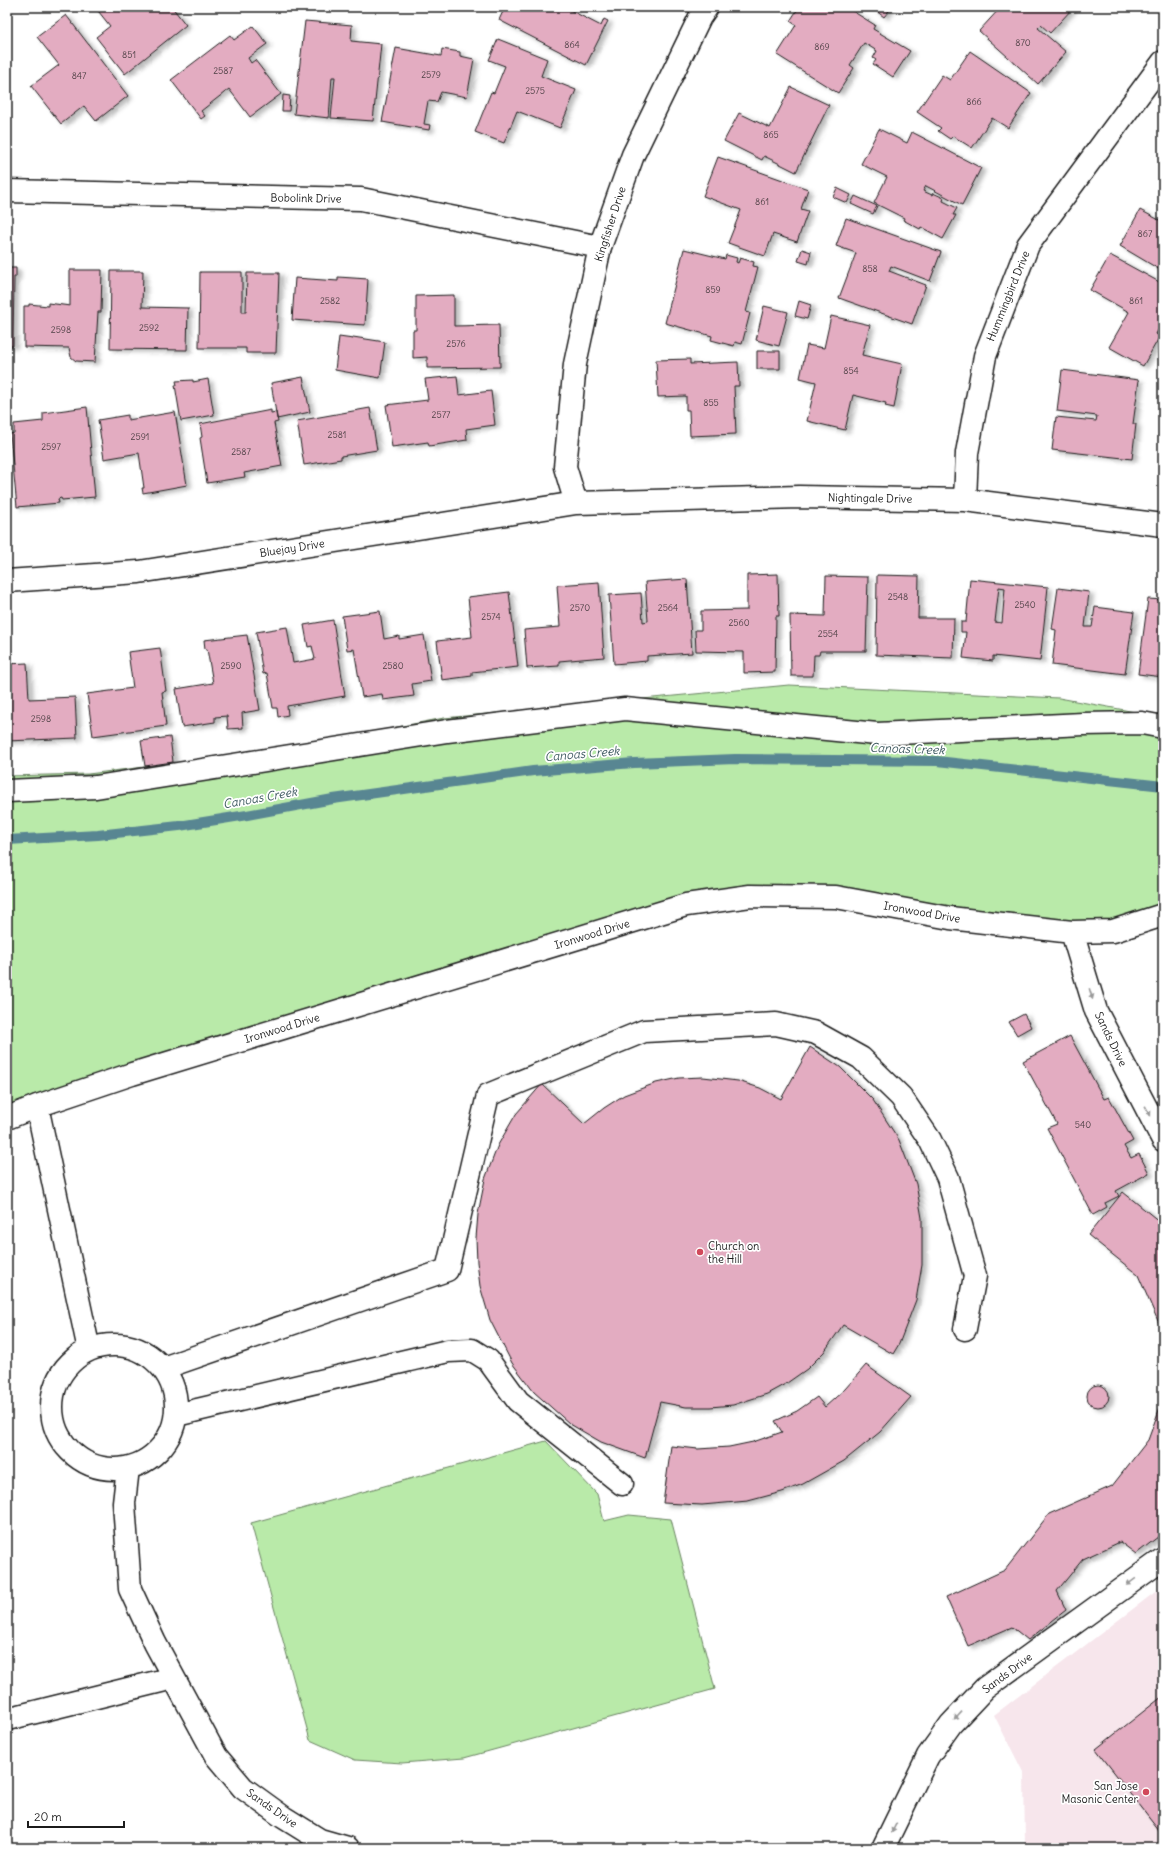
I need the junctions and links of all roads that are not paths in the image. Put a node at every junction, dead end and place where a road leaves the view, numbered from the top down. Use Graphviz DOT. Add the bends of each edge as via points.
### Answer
graph roads {
  1 [pos="707,7"];
  2 [pos="1163,62"];
  3 [pos="7,191"];
  4 [pos="600,247"];
  5 [pos="965,500"];
  6 [pos="576,503"];
  7 [pos="1163,525"];
  8 [pos="7,581"];
  9 [pos="1163,727"];
  10 [pos="7,791"];
  11 [pos="1163,915"];
  12 [pos="1072,932"];
  13 [pos="37,1106"];
  14 [pos="7,1118"];
  15 [pos="1163,1140"];
  16 [pos="965,1329"];
  17 [pos="89,1350"];
  18 [pos="162,1368"];
  19 [pos="176,1415"];
  20 [pos="128,1468"];
  21 [pos="622,1484"];
  22 [pos="1163,1559"];
  23 [pos="173,1678"];
  24 [pos="7,1719"];
  25 [pos="348,1848"];
  26 [pos="884,1848"];
  1 -- 4 [label="street, Kingfisher Drive" via="633,155"];
  2 -- 5 [label="street, Hummingbird Drive" via="1028,245 985,356 967,453"];
  3 -- 4 [label="street, Bobolink Drive" via="361,199"];
  4 -- 6 [label="street, Kingfisher Drive" via="575,364 565,467"];
  5 -- 6 [label="street, Nightingale Drive" via="799,497"];
  5 -- 7 [label="street, Nightingale Drive"];
  6 -- 8 [label="street, Bluejay Drive" via="139,572"];
  9 -- 10 [label="street" via="1142,723 1083,724 877,734 625,709 447,730 96,787"];
  11 -- 12 [label="street, Ironwood Drive" via="1113,931"];
  12 -- 13 [label="street, Ironwood Drive" via="950,918 836,897 750,896 686,905 132,1074"];
  12 -- 15 [label="street, Sands Drive, one-way" via="1096,1011"];
  13 -- 14 [label="street, Ironwood Drive"];
  13 -- 17 [label="street"];
  16 -- 18 [label="street" via="975,1276 948,1178 930,1140 901,1097 861,1058 816,1033 776,1024 644,1031 488,1095 447,1270"];
  17 -- 18 [label="street" via="110,1345 130,1347 148,1355"];
  17 -- 20 [label="street" via="74,1360 61,1374 54,1392 53,1419 58,1434 67,1448 80,1459 94,1466"];
  18 -- 19 [label="street" via="171,1382 176,1398"];
  19 -- 20 [label="street" via="165,1442 155,1454"];
  19 -- 21 [label="street" via="448,1351 472,1350 488,1360 518,1401"];
  20 -- 23 [label="street, Sands Drive" via="124,1503 130,1589"];
  22 -- 26 [label="street, Sands Drive, one-way" via="985,1688 951,1724 928,1756"];
  23 -- 24 [label="street"];
  23 -- 25 [label="street, Sands Drive" via="216,1756 242,1788 320,1840"];
}
